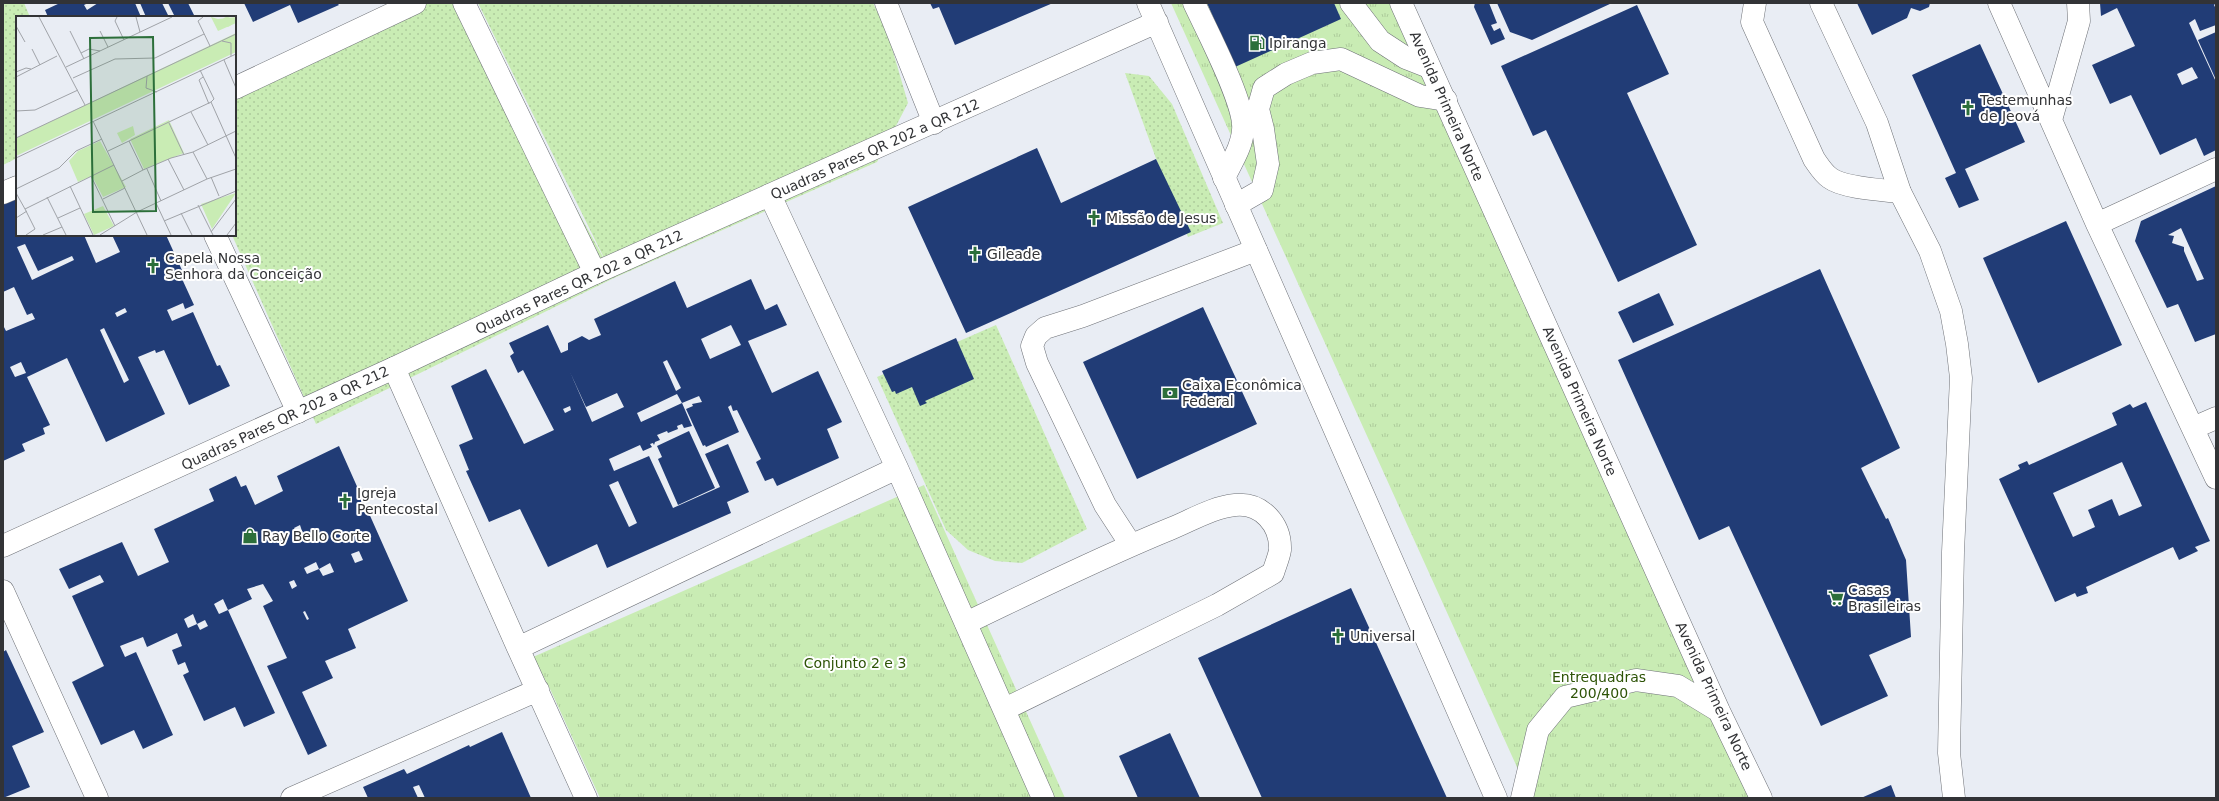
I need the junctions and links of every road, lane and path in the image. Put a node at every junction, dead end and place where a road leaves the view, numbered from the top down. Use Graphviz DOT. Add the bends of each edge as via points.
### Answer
graph roads {
  1 [pos="415,3"];
  2 [pos="464,3"];
  3 [pos="886,3"];
  4 [pos="1194,3"];
  5 [pos="1351,3"];
  6 [pos="1401,3"];
  7 [pos="1755,3"];
  8 [pos="1821,3"];
  9 [pos="1999,3"];
  10 [pos="2078,3"];
  11 [pos="1153,13"];
  12 [pos="1429,67"];
  13 [pos="236,88"];
  14 [pos="1264,88"];
  15 [pos="1236,97"];
  16 [pos="1446,100"];
  17 [pos="2052,120"];
  18 [pos="934,123"];
  19 [pos="2216,169"];
  20 [pos="1224,178"];
  21 [pos="16,187"];
  22 [pos="1900,192"];
  23 [pos="3,193"];
  24 [pos="770,195"];
  25 [pos="1236,205"];
  26 [pos="2097,224"];
  27 [pos="215,236"];
  28 [pos="1256,250"];
  29 [pos="595,273"];
  30 [pos="394,368"];
  31 [pos="298,412"];
  32 [pos="2216,418"];
  33 [pos="2193,428"];
  34 [pos="897,468"];
  35 [pos="2216,478"];
  36 [pos="1131,545"];
  37 [pos="3,546"];
  38 [pos="3,591"];
  39 [pos="966,622"];
  40 [pos="518,648"];
  41 [pos="538,690"];
  42 [pos="1005,709"];
  43 [pos="1719,711"];
  44 [pos="96,798"];
  45 [pos="292,798"];
  46 [pos="586,798"];
  47 [pos="1043,798"];
  48 [pos="1496,798"];
  49 [pos="1522,798"];
  50 [pos="1762,798"];
  51 [pos="1954,798"];
  1 -- 13 [label="street"];
  2 -- 29 [label="street"];
  3 -- 18 [label="street"];
  4 -- 15 [label="street"];
  5 -- 12 [label="street" via="1380,41 1406,58"];
  6 -- 12 [label="street, Avenida Primeira Norte"];
  7 -- 22 [label="street" via="1752,22 1822,172 1831,180 1868,189"];
  8 -- 22 [label="street" via="1877,123"];
  9 -- 17 [label="street"];
  10 -- 17 [label="street" via="2079,21"];
  11 -- 18 [label="street, Quadras Pares QR 202 a QR 212"];
  11 -- 20 [label="street"];
  12 -- 16 [label="street, Avenida Primeira Norte"];
  14 -- 15 [label="street"];
  14 -- 16 [label="street" via="1286,74 1312,63 1341,58 1420,96"];
  14 -- 25 [label="street" via="1258,109 1264,129 1268,164 1262,190"];
  15 -- 20 [label="street" via="1244,128 1242,139"];
  16 -- 43 [label="street, Avenida Primeira Norte"];
  17 -- 26 [label="street"];
  18 -- 24 [label="street, Quadras Pares QR 202 a QR 212"];
  19 -- 26 [label="street"];
  20 -- 25 [label="street"];
  21 -- 23 [label="street"];
  22 -- 51 [label="street" via="1930,251 1951,310 1961,378 1952,552 1949,753"];
  24 -- 29 [label="street, Quadras Pares QR 202 a QR 212"];
  24 -- 34 [label="street"];
  25 -- 28 [label="street"];
  26 -- 33 [label="street"];
  27 -- 31 [label="street"];
  28 -- 36 [label="street" via="1046,328 1036,336 1032,346 1037,363 1105,505"];
  28 -- 48 [label="street"];
  29 -- 30 [label="street, Quadras Pares QR 202 a QR 212"];
  30 -- 31 [label="street, Quadras Pares QR 202 a QR 212"];
  30 -- 40 [label="street"];
  31 -- 37 [label="street, Quadras Pares QR 202 a QR 212"];
  32 -- 33 [label="street"];
  33 -- 35 [label="street"];
  34 -- 39 [label="street"];
  34 -- 40 [label="street"];
  36 -- 39 [label="street"];
  36 -- 42 [label="street" via="1236,504 1256,508 1271,518 1279,534 1280,551 1272,573 1217,605"];
  38 -- 44 [label="street"];
  39 -- 42 [label="street"];
  40 -- 41 [label="street"];
  41 -- 45 [label="street"];
  41 -- 46 [label="street"];
  42 -- 47 [label="street"];
  43 -- 49 [label="street" via="1678,686 1636,680 1565,697 1538,730"];
  43 -- 50 [label="street, Avenida Primeira Norte"];
}
